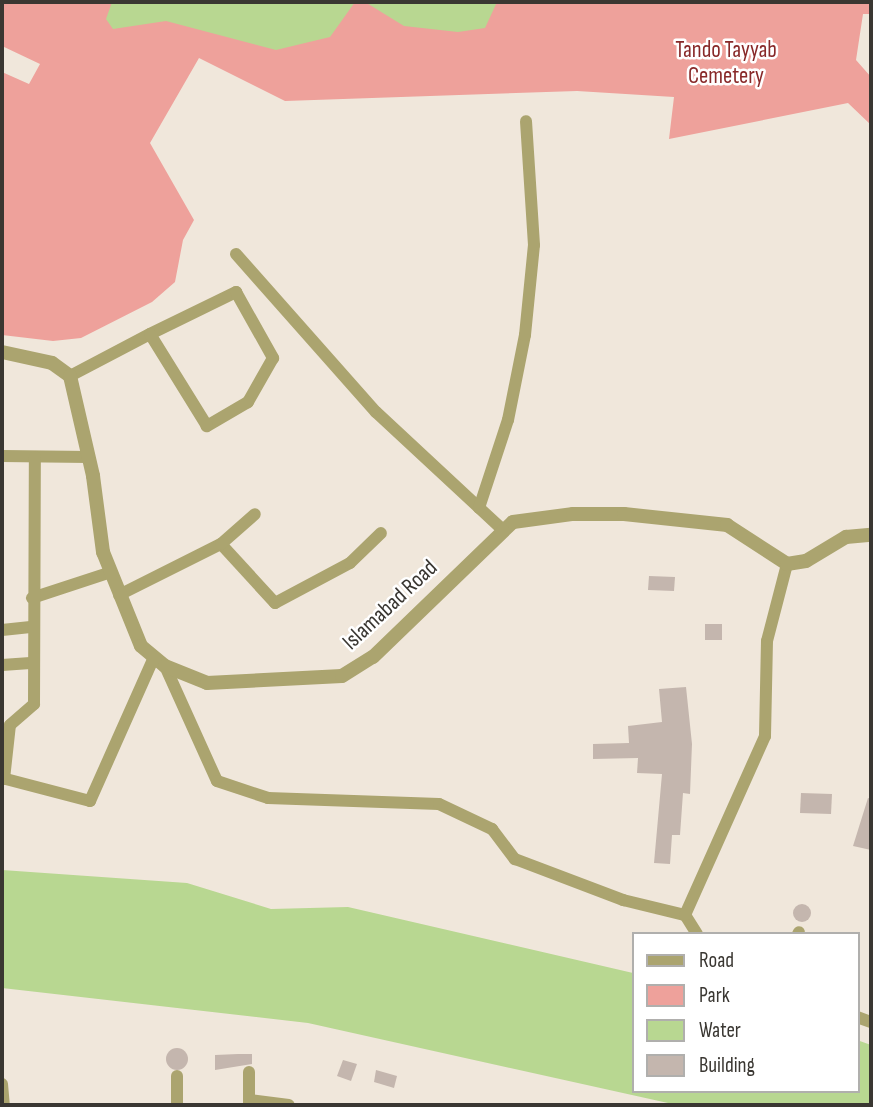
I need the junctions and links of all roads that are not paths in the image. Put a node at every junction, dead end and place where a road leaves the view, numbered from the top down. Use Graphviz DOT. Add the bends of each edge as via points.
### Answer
graph roads {
  1 [pos="526,121"];
  2 [pos="236,254"];
  3 [pos="150,334"];
  4 [pos="2,352"];
  5 [pos="70,376"];
  6 [pos="2,456"];
  7 [pos="35,457"];
  8 [pos="89,457"];
  9 [pos="479,508"];
  10 [pos="256,514"];
  11 [pos="503,530"];
  12 [pos="381,533"];
  13 [pos="871,535"];
  14 [pos="221,544"];
  15 [pos="787,564"];
  16 [pos="111,572"];
  17 [pos="119,595"];
  18 [pos="32,598"];
  19 [pos="33,627"];
  20 [pos="2,630"];
  21 [pos="160,661"];
  22 [pos="34,663"];
  23 [pos="2,665"];
  24 [pos="6,725"];
  25 [pos="3,778"];
  26 [pos="685,915"];
  27 [pos="696,932"];
  28 [pos="249,1072"];
  29 [pos="177,1076"];
  30 [pos="2,1084"];
  31 [pos="249,1103"];
  32 [pos="4,1105"];
  33 [pos="177,1105"];
  34 [pos="289,1105"];
  1 -- 9 [label="street" via="534,244 525,335 508,420"];
  2 -- 9 [label="street" via="376,412"];
  3 -- 3 [label="street" via="207,426 248,402 273,358 236,292"];
  3 -- 5 [label="street"];
  4 -- 5 [label="street" via="52,363"];
  5 -- 8 [label="street"];
  6 -- 7 [label="street"];
  7 -- 8 [label="street"];
  7 -- 18 [label="street"];
  8 -- 16 [label="street"];
  9 -- 11 [label="street"];
  10 -- 14 [label="street"];
  11 -- 15 [label="street, Islamabad Road" via="513,522 573,514 727,525"];
  11 -- 21 [label="street, Islamabad Road" via="373,657 342,676 207,683"];
  12 -- 14 [label="street" via="350,563 275,603"];
  13 -- 15 [label="street" via="846,537 806,561"];
  14 -- 17 [label="street"];
  15 -- 26 [label="street" via="767,641 765,736"];
  16 -- 17 [label="street"];
  16 -- 18 [label="street"];
  17 -- 21 [label="street" via="141,646"];
  18 -- 19 [label="street"];
  19 -- 20 [label="street"];
  19 -- 22 [label="street"];
  21 -- 25 [label="street" via="90,801"];
  21 -- 26 [label="street" via="217,781 268,798 439,804 492,829 515,859 623,900"];
  22 -- 23 [label="street"];
  22 -- 24 [label="street" via="34,704"];
  24 -- 25 [label="street"];
  26 -- 27 [label="street"];
  28 -- 31 [label="street"];
  29 -- 33 [label="street"];
  30 -- 32 [label="street"];
  31 -- 34 [label="street"];
}
